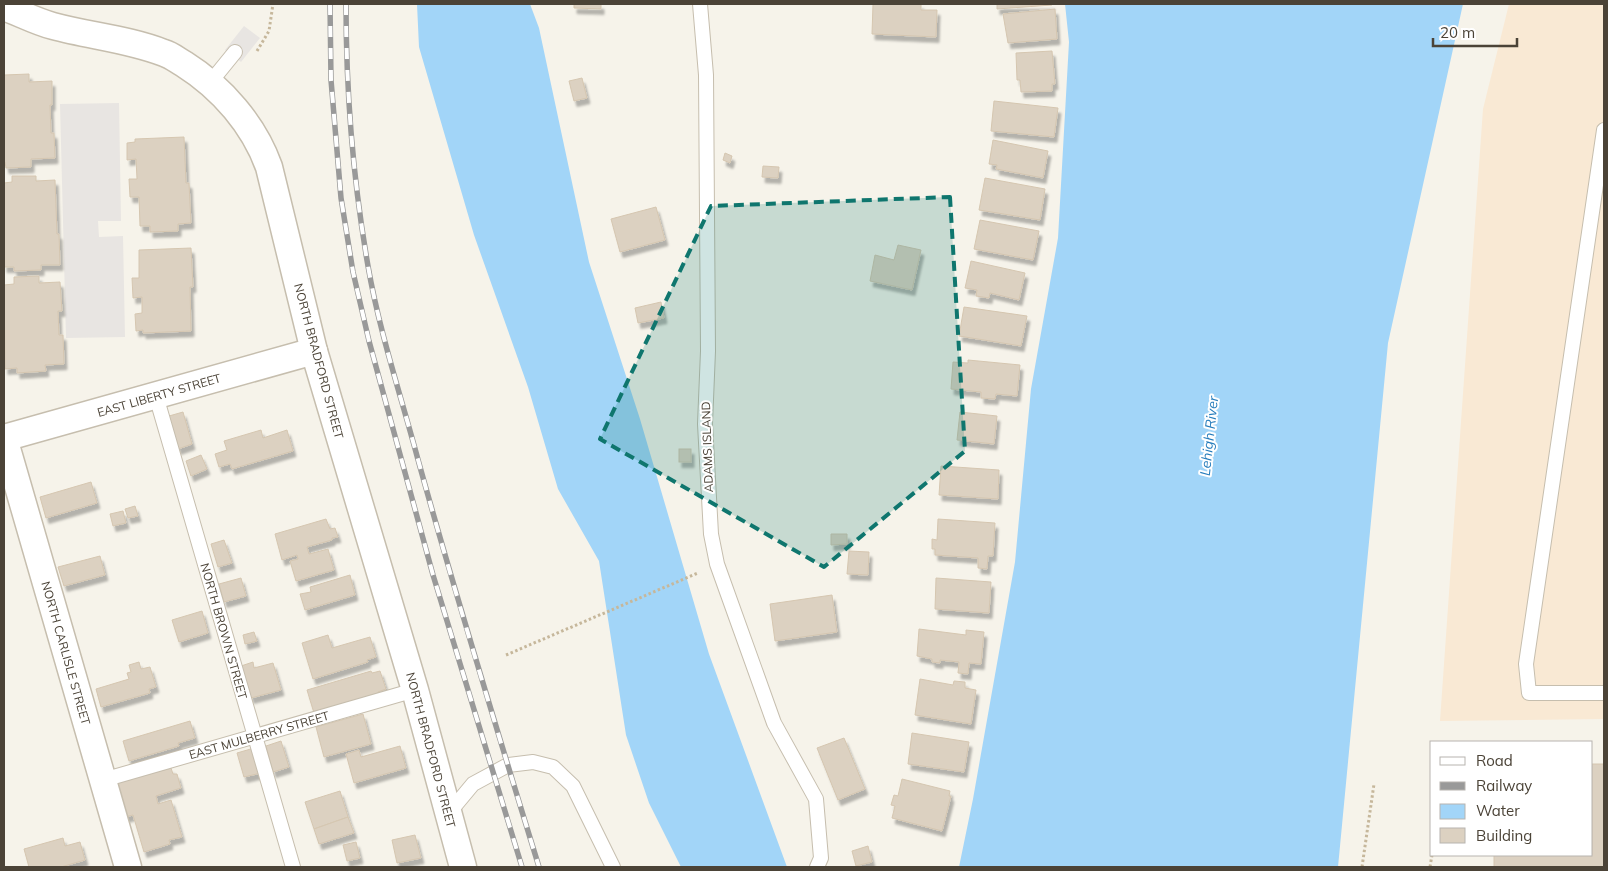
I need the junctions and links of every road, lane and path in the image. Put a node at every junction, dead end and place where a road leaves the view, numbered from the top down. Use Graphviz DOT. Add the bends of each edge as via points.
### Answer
graph roads {
  1 [pos="700,4"];
  2 [pos="4,7"];
  3 [pos="235,52"];
  4 [pos="210,84"];
  5 [pos="1604,130"];
  6 [pos="314,351"];
  7 [pos="156,396"];
  8 [pos="4,438"];
  9 [pos="689,577"];
  10 [pos="506,655"];
  11 [pos="415,690"];
  12 [pos="1604,693"];
  13 [pos="255,736"];
  14 [pos="103,780"];
  15 [pos="1374,784"];
  16 [pos="448,814"];
  17 [pos="128,867"];
  18 [pos="293,867"];
  19 [pos="463,867"];
  20 [pos="613,867"];
  21 [pos="817,867"];
  22 [pos="1362,867"];
  1 -- 21 [label="lane, ADAMS ISLAND" via="706,75 708,351 705,424 711,534 717,564 774,723 816,800 821,858"];
  2 -- 4 [label="street, NORTH BRADFORD STREET" via="52,26 166,53"];
  3 -- 4 [label="lane"];
  4 -- 6 [label="street, NORTH BRADFORD STREET" via="245,122 262,148 270,168"];
  5 -- 12 [label="lane" via="1526,664 1529,693"];
  6 -- 7 [label="street, EAST LIBERTY STREET"];
  6 -- 11 [label="street, NORTH BRADFORD STREET"];
  7 -- 8 [label="street, EAST LIBERTY STREET"];
  7 -- 13 [label="lane, NORTH BROWN STREET"];
  8 -- 14 [label="street, NORTH CARLISLE STREET"];
  9 -- 10 [label="path"];
  11 -- 13 [label="lane, EAST MULBERRY STREET"];
  11 -- 16 [label="street, NORTH BRADFORD STREET"];
  13 -- 14 [label="lane, EAST MULBERRY STREET"];
  13 -- 18 [label="lane, NORTH BROWN STREET"];
  14 -- 17 [label="street, NORTH CARLISLE STREET"];
  15 -- 22 [label="path"];
  16 -- 19 [label="street, NORTH BRADFORD STREET"];
  16 -- 20 [label="lane" via="473,784 508,765 533,762 553,767 572,786"];
}
